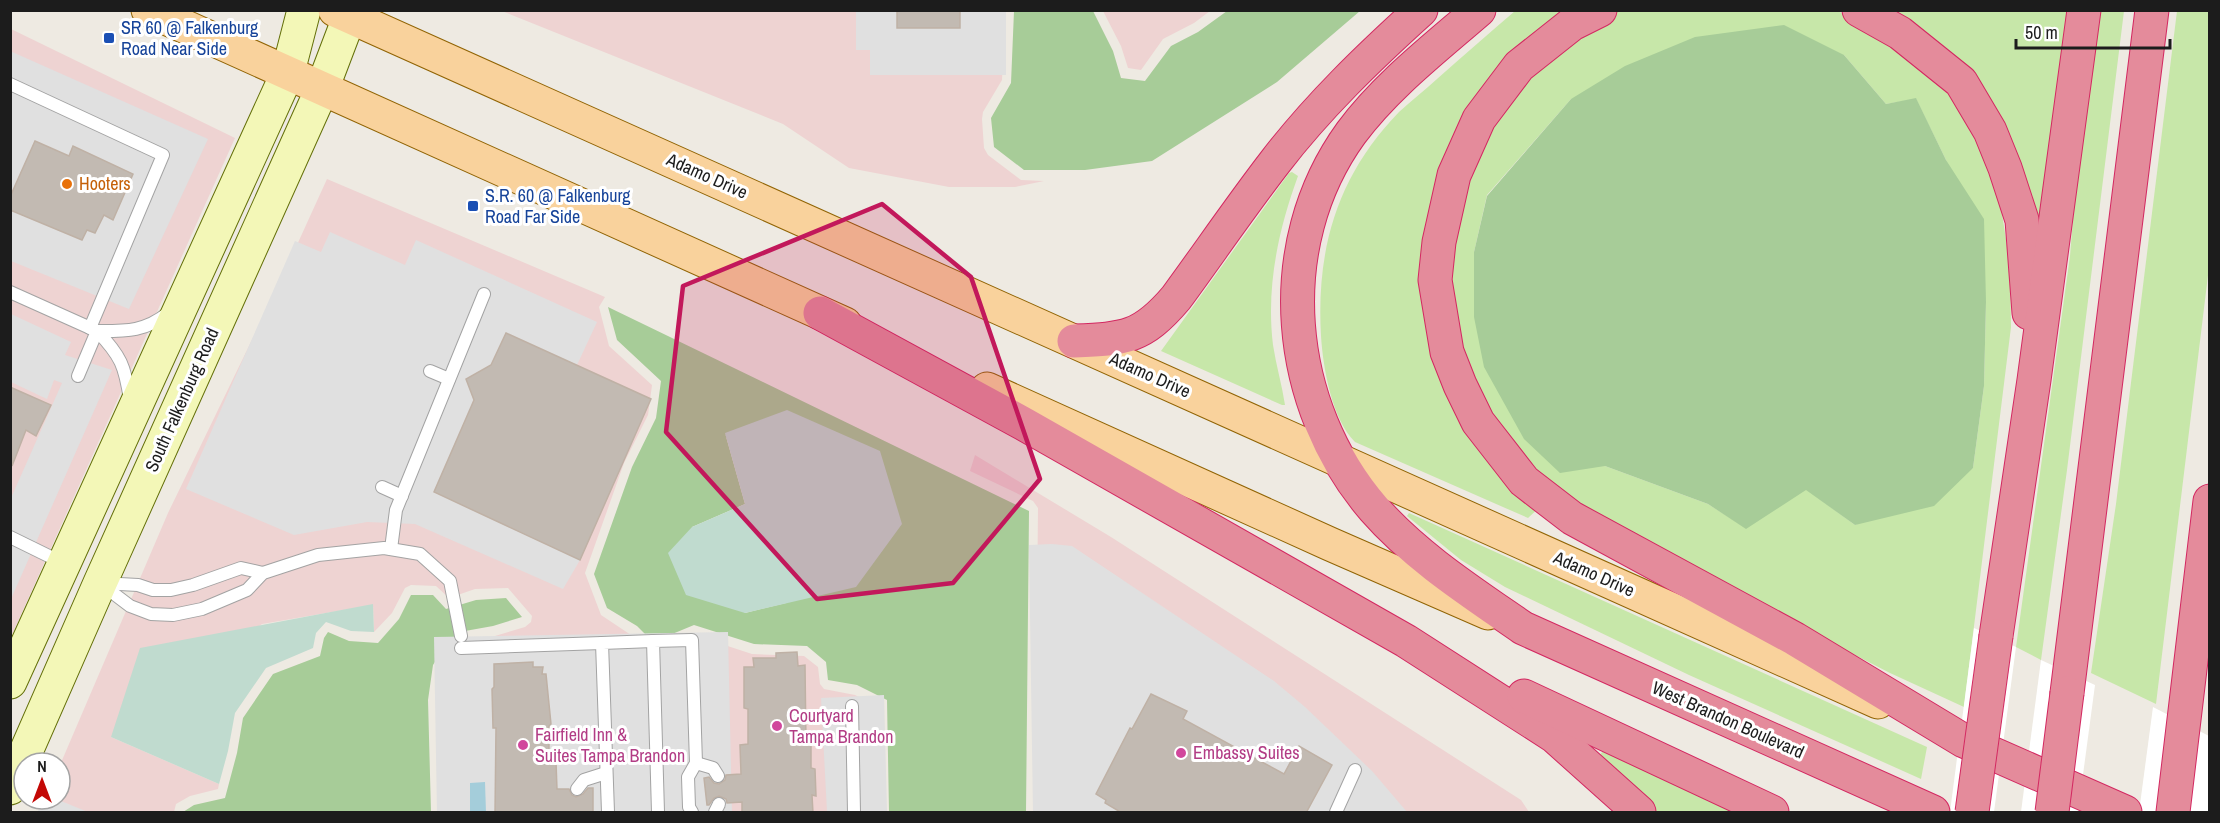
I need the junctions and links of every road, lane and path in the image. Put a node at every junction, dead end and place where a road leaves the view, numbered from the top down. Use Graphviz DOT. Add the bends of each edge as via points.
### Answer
graph roads {
  1 [pos="148,10"];
  2 [pos="304,10"];
  3 [pos="1421,10"];
  4 [pos="1479,10"];
  5 [pos="1600,10"];
  6 [pos="1859,10"];
  7 [pos="2084,10"];
  8 [pos="2152,10"];
  9 [pos="346,13"];
  10 [pos="288,72"];
  11 [pos="12,88"];
  12 [pos="322,89"];
  13 [pos="10,292"];
  14 [pos="484,294"];
  15 [pos="185,299"];
  16 [pos="820,313"];
  17 [pos="94,329"];
  18 [pos="1074,341"];
  19 [pos="430,371"];
  20 [pos="78,376"];
  21 [pos="449,379"];
  22 [pos="2034,380"];
  23 [pos="132,414"];
  24 [pos="1338,460"];
  25 [pos="382,487"];
  26 [pos="402,496"];
  27 [pos="2210,501"];
  28 [pos="10,537"];
  29 [pos="391,549"];
  30 [pos="64,564"];
  31 [pos="263,573"];
  32 [pos="100,584"];
  33 [pos="1523,628"];
  34 [pos="653,641"];
  35 [pos="1406,641"];
  36 [pos="602,644"];
  37 [pos="10,682"];
  38 [pos="852,706"];
  39 [pos="1964,741"];
  40 [pos="696,763"];
  41 [pos="1356,770"];
  42 [pos="606,773"];
  43 [pos="718,776"];
  44 [pos="10,788"];
  45 [pos="577,789"];
  46 [pos="608,813"];
  47 [pos="658,813"];
  48 [pos="692,813"];
  49 [pos="854,813"];
  50 [pos="1336,813"];
  51 [pos="1639,813"];
  52 [pos="1772,813"];
  53 [pos="1933,813"];
  54 [pos="1972,813"];
  55 [pos="2052,813"];
  56 [pos="2125,813"];
  57 [pos="2173,813"];
  1 -- 10 [label="main road"];
  2 -- 10 [label="street"];
  3 -- 18 [label="highway" via="1344,83 1289,146 1158,319 1124,336"];
  4 -- 24 [label="highway, West Brandon Boulevard" via="1369,111 1332,164 1311,217 1302,257 1298,330 1312,400"];
  5 -- 39 [label="highway" via="1572,24 1519,66 1479,119 1454,175 1435,280 1448,352 1460,385 1474,413 1524,481 1572,518 1795,639"];
  6 -- 22 [label="highway" via="1900,33 1961,82 1990,131 2022,219"];
  7 -- 22 [label="highway"];
  8 -- 55 [label="highway, bridge"];
  9 -- 12 [label="street, South Falkenburg Road"];
  9 -- 18 [label="main road, Adamo Drive"];
  10 -- 12 [label="main road"];
  10 -- 15 [label="street"];
  11 -- 17 [label="lane" via="163,155"];
  12 -- 16 [label="main road"];
  12 -- 32 [label="street, South Falkenburg Road"];
  13 -- 17 [label="lane"];
  14 -- 21 [label="lane"];
  15 -- 17 [label="lane" via="156,322 131,331"];
  15 -- 23 [label="street"];
  16 -- 33 [label="main road"];
  16 -- 35 [label="highway"];
  17 -- 20 [label="lane"];
  17 -- 23 [label="lane" via="116,351 126,378"];
  18 -- 24 [label="main road, Adamo Drive"];
  19 -- 21 [label="lane"];
  21 -- 26 [label="lane"];
  22 -- 54 [label="highway, bridge"];
  23 -- 30 [label="street"];
  24 -- 33 [label="highway, West Brandon Boulevard" via="1375,510 1398,533"];
  24 -- 39 [label="main road, Adamo Drive"];
  25 -- 26 [label="lane"];
  26 -- 29 [label="lane" via="396,510"];
  27 -- 57 [label="highway"];
  28 -- 30 [label="lane"];
  29 -- 31 [label="lane" via="318,555"];
  29 -- 36 [label="lane" via="420,554 450,581 461,642"];
  30 -- 32 [label="street"];
  30 -- 37 [label="street"];
  31 -- 32 [label="lane" via="241,568 171,590"];
  31 -- 32 [label="lane" via="247,590 202,609 173,615 151,614 130,606"];
  32 -- 44 [label="street, South Falkenburg Road"];
  33 -- 53 [label="highway, West Brandon Boulevard"];
  34 -- 36 [label="lane"];
  34 -- 40 [label="lane" via="692,640"];
  34 -- 47 [label="lane"];
  35 -- 51 [label="highway" via="1554,736"];
  35 -- 52 [label="highway"];
  36 -- 42 [label="lane"];
  38 -- 49 [label="lane"];
  39 -- 56 [label="highway"];
  40 -- 43 [label="lane" via="713,768"];
  40 -- 48 [label="lane" via="688,777"];
  41 -- 50 [label="lane"];
  42 -- 45 [label="lane" via="584,780"];
  42 -- 46 [label="lane"];
}
